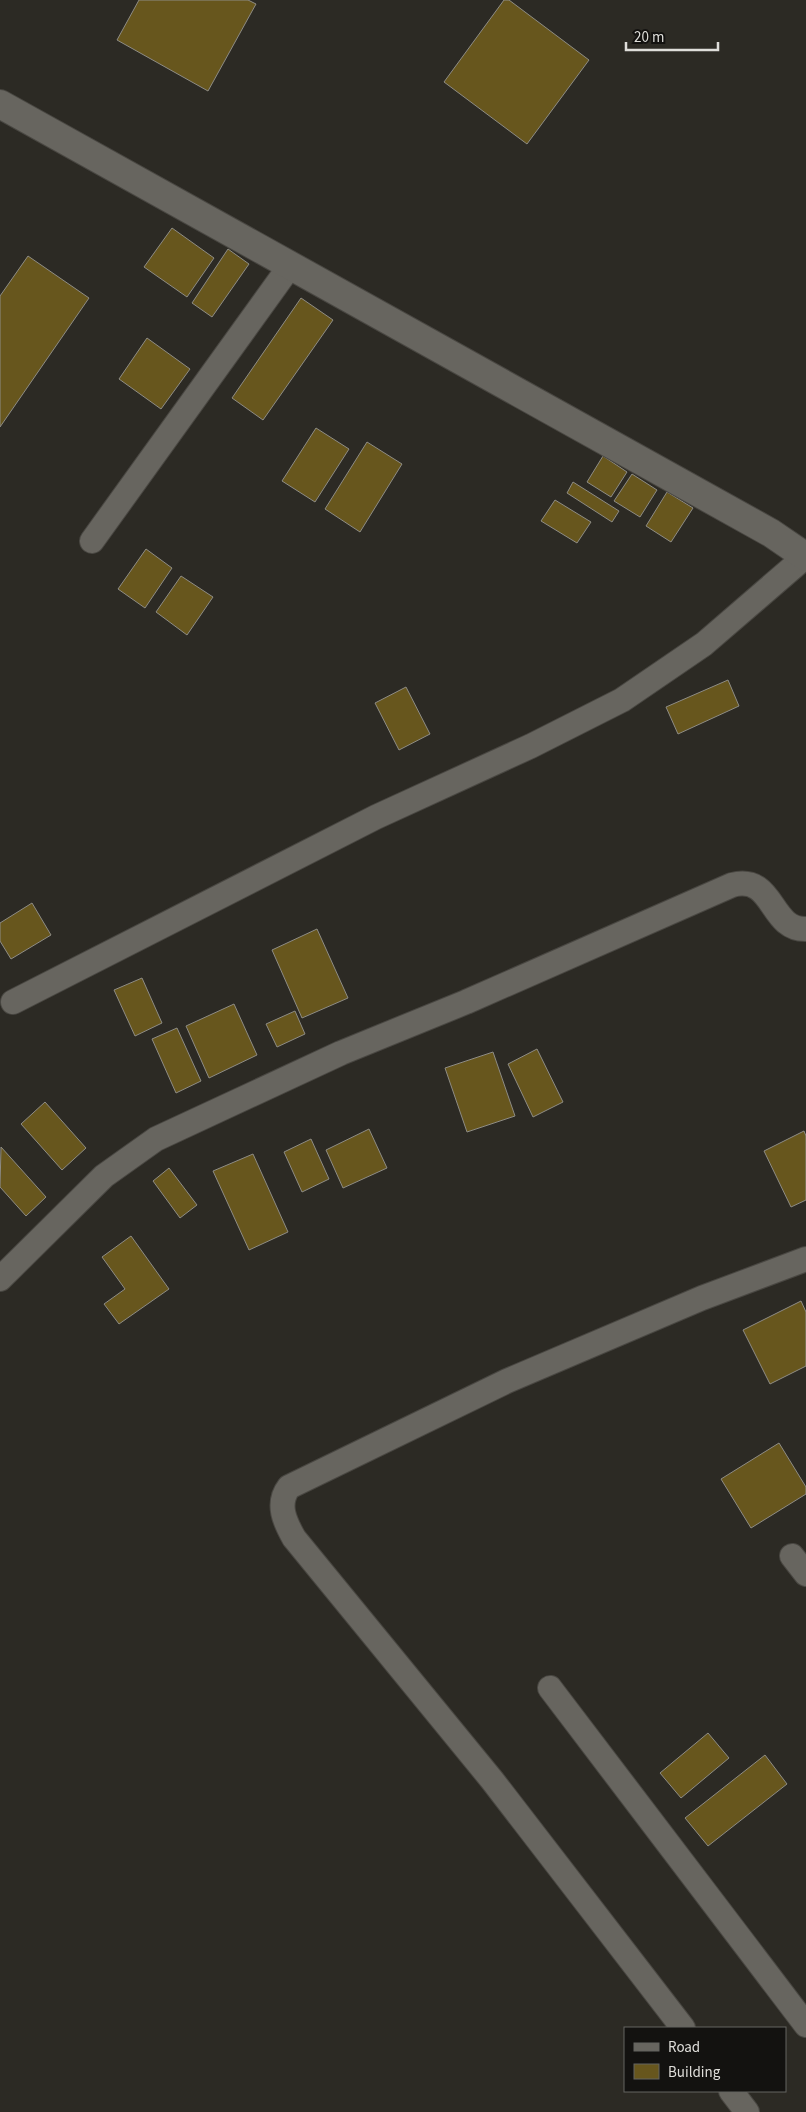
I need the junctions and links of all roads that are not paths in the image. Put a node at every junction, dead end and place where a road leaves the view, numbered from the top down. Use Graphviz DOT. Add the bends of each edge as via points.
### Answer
graph roads {
  1 [pos="0,104"];
  2 [pos="290,266"];
  3 [pos="92,541"];
  4 [pos="806,556"];
  5 [pos="806,929"];
  6 [pos="13,1002"];
  7 [pos="806,1259"];
  8 [pos="0,1279"];
  9 [pos="550,1688"];
  10 [pos="806,2026"];
  11 [pos="682,2027"];
  12 [pos="732,2092"];
  13 [pos="747,2112"];
  1 -- 2 [label="street"];
  2 -- 3 [label="street"];
  2 -- 4 [label="street" via="762,528"];
  4 -- 6 [label="street" via="704,644 622,700 532,746 376,817"];
  5 -- 8 [label="street" via="783,920 757,887 748,883 732,886 341,1053 156,1139 104,1176"];
  7 -- 11 [label="street" via="702,1298 507,1381 289,1487 282,1504 287,1526 294,1538 492,1780"];
  9 -- 10 [label="street"];
  12 -- 13 [label="street"];
}
